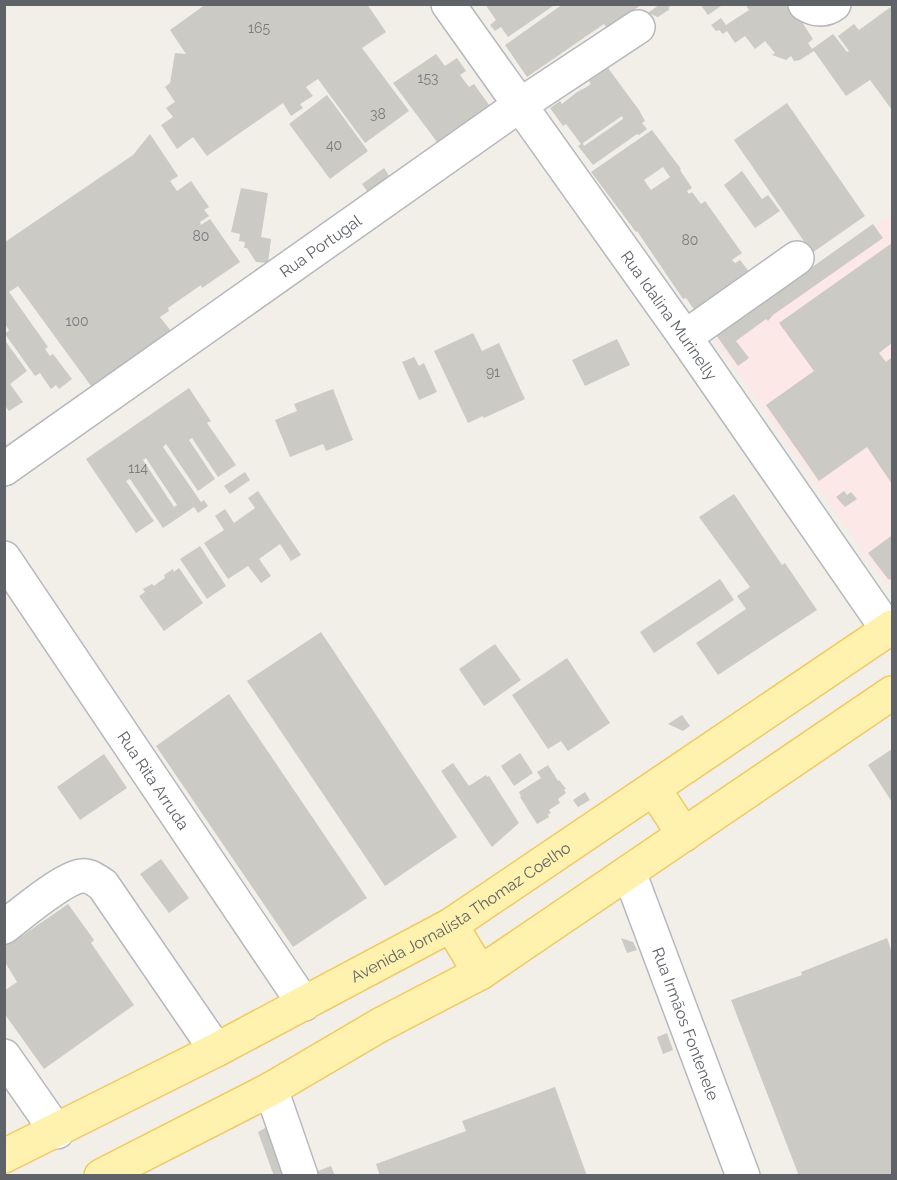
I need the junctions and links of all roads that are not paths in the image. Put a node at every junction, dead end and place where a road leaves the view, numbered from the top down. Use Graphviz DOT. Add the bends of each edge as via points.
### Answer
graph roads {
  1 [pos="448,4"];
  2 [pos="638,27"];
  3 [pos="520,105"];
  4 [pos="797,258"];
  5 [pos="685,337"];
  6 [pos="4,469"];
  7 [pos="4,558"];
  8 [pos="890,628"];
  9 [pos="892,693"];
  10 [pos="654,789"];
  11 [pos="684,835"];
  12 [pos="629,872"];
  13 [pos="451,925"];
  14 [pos="4,927"];
  15 [pos="480,974"];
  16 [pos="304,1004"];
  17 [pos="216,1050"];
  18 [pos="4,1056"];
  19 [pos="271,1089"];
  20 [pos="57,1132"];
  21 [pos="4,1156"];
  22 [pos="101,1176"];
  23 [pos="302,1176"];
  24 [pos="743,1176"];
  1 -- 3 [label="street, Rua Idalina Murinelly"];
  2 -- 3 [label="street, Rua Portugal"];
  3 -- 5 [label="street, Rua Idalina Murinelly"];
  3 -- 6 [label="street, Rua Portugal"];
  4 -- 5 [label="street"];
  5 -- 8 [label="street, Rua Idalina Murinelly"];
  7 -- 16 [label="street, Rua Rita Arruda"];
  8 -- 10 [label="main road, Avenida Jornalista Thomaz Coelho"];
  9 -- 11 [label="main road"];
  10 -- 11 [label="main road"];
  10 -- 13 [label="main road, Avenida Jornalista Thomaz Coelho"];
  11 -- 12 [label="main road"];
  12 -- 15 [label="main road"];
  12 -- 24 [label="street, Rua Irmãos Fontenele"];
  13 -- 15 [label="main road"];
  13 -- 16 [label="main road, Avenida Jornalista Thomaz Coelho"];
  14 -- 17 [label="street" via="66,882 81,876 92,877 103,885"];
  15 -- 19 [label="main road" via="380,1025"];
  16 -- 17 [label="main road, Avenida Jornalista Thomaz Coelho"];
  17 -- 20 [label="main road, Avenida Jornalista Thomaz Coelho"];
  18 -- 20 [label="street"];
  19 -- 22 [label="main road"];
  19 -- 23 [label="street"];
  20 -- 21 [label="main road, Avenida Jornalista Thomaz Coelho"];
}
